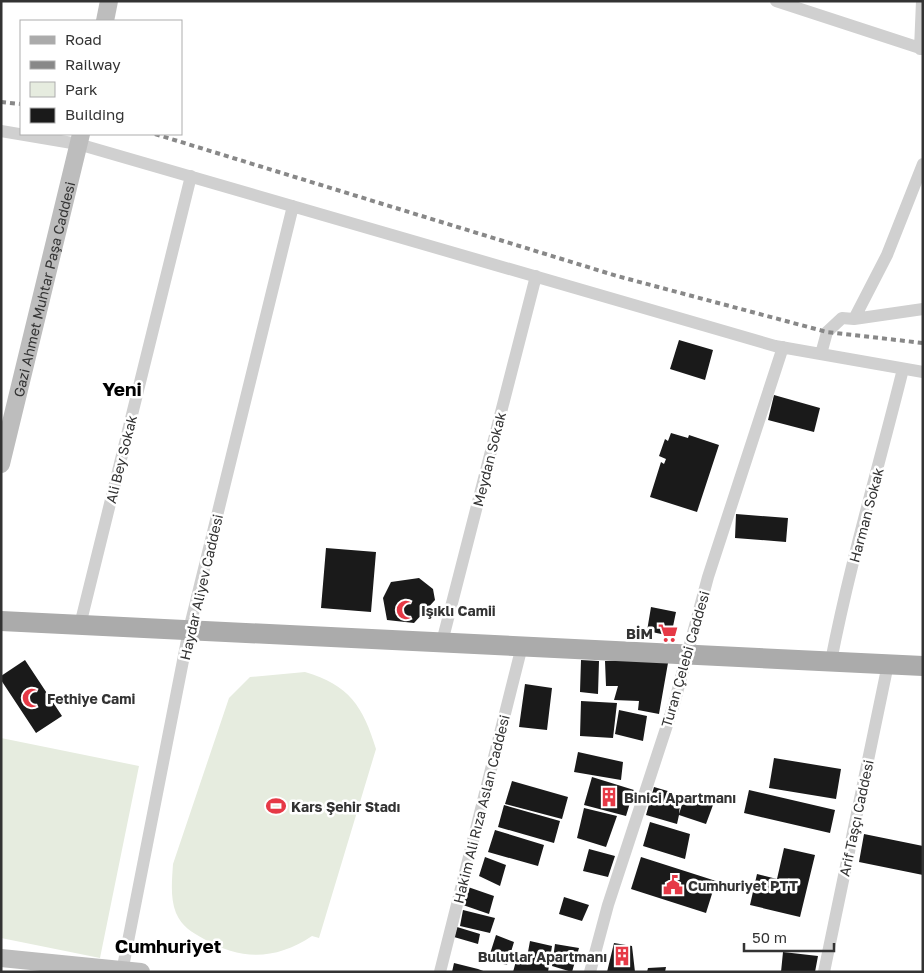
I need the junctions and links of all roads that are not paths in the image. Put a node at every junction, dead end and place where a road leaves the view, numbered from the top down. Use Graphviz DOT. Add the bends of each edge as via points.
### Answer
graph roads {
  1 [pos="109,1"];
  2 [pos="776,1"];
  3 [pos="922,1"];
  4 [pos="105,20"];
  5 [pos="921,49"];
  6 [pos="1,131"];
  7 [pos="20,133"];
  8 [pos="40,135"];
  9 [pos="80,139"];
  10 [pos="923,164"];
  11 [pos="190,176"];
  12 [pos="293,206"];
  13 [pos="536,276"];
  14 [pos="923,309"];
  15 [pos="854,319"];
  16 [pos="783,347"];
  17 [pos="821,354"];
  18 [pos="903,369"];
  19 [pos="923,372"];
  20 [pos="1,464"];
  21 [pos="1,621"];
  22 [pos="80,625"];
  23 [pos="189,630"];
  24 [pos="442,642"];
  25 [pos="522,646"];
  26 [pos="686,654"];
  27 [pos="831,661"];
  28 [pos="888,664"];
  29 [pos="923,666"];
  30 [pos="1,958"];
  31 [pos="123,970"];
  32 [pos="141,972"];
  33 [pos="440,972"];
  34 [pos="590,972"];
  35 [pos="824,972"];
  1 -- 4 [label="street"];
  2 -- 5 [label="street"];
  3 -- 5 [label="street"];
  6 -- 7 [label="street"];
  8 -- 9 [label="street"];
  9 -- 11 [label="street"];
  9 -- 20 [label="street, Gazi Ahmet Muhtar Paşa Caddesi"];
  10 -- 15 [label="street" via="887,255"];
  11 -- 12 [label="street"];
  11 -- 22 [label="street, Ali Bey Sokak"];
  12 -- 13 [label="street"];
  12 -- 23 [label="street, Haydar Aliyev Caddesi"];
  13 -- 16 [label="street"];
  13 -- 24 [label="street, Meydan Sokak"];
  14 -- 15 [label="street"];
  15 -- 17 [label="street" via="842,318 827,332"];
  16 -- 17 [label="street"];
  16 -- 26 [label="street, Turan Çelebi Caddesi"];
  17 -- 18 [label="street"];
  18 -- 19 [label="street"];
  18 -- 27 [label="street, Harman Sokak" via="844,593"];
  21 -- 22 [label="main road"];
  22 -- 23 [label="main road"];
  23 -- 24 [label="main road"];
  23 -- 31 [label="street, Haydar Aliyev Caddesi"];
  24 -- 25 [label="main road"];
  25 -- 26 [label="main road"];
  25 -- 33 [label="street, Hakim Ali Rıza Aslan Caddesi"];
  26 -- 27 [label="main road"];
  26 -- 34 [label="street, Turan Çelebi Caddesi" via="674,704 611,896"];
  27 -- 28 [label="main road"];
  28 -- 29 [label="main road"];
  28 -- 35 [label="street, Arif Taşçı Caddesi"];
  30 -- 31 [label="street"];
  31 -- 32 [label="street"];
}
